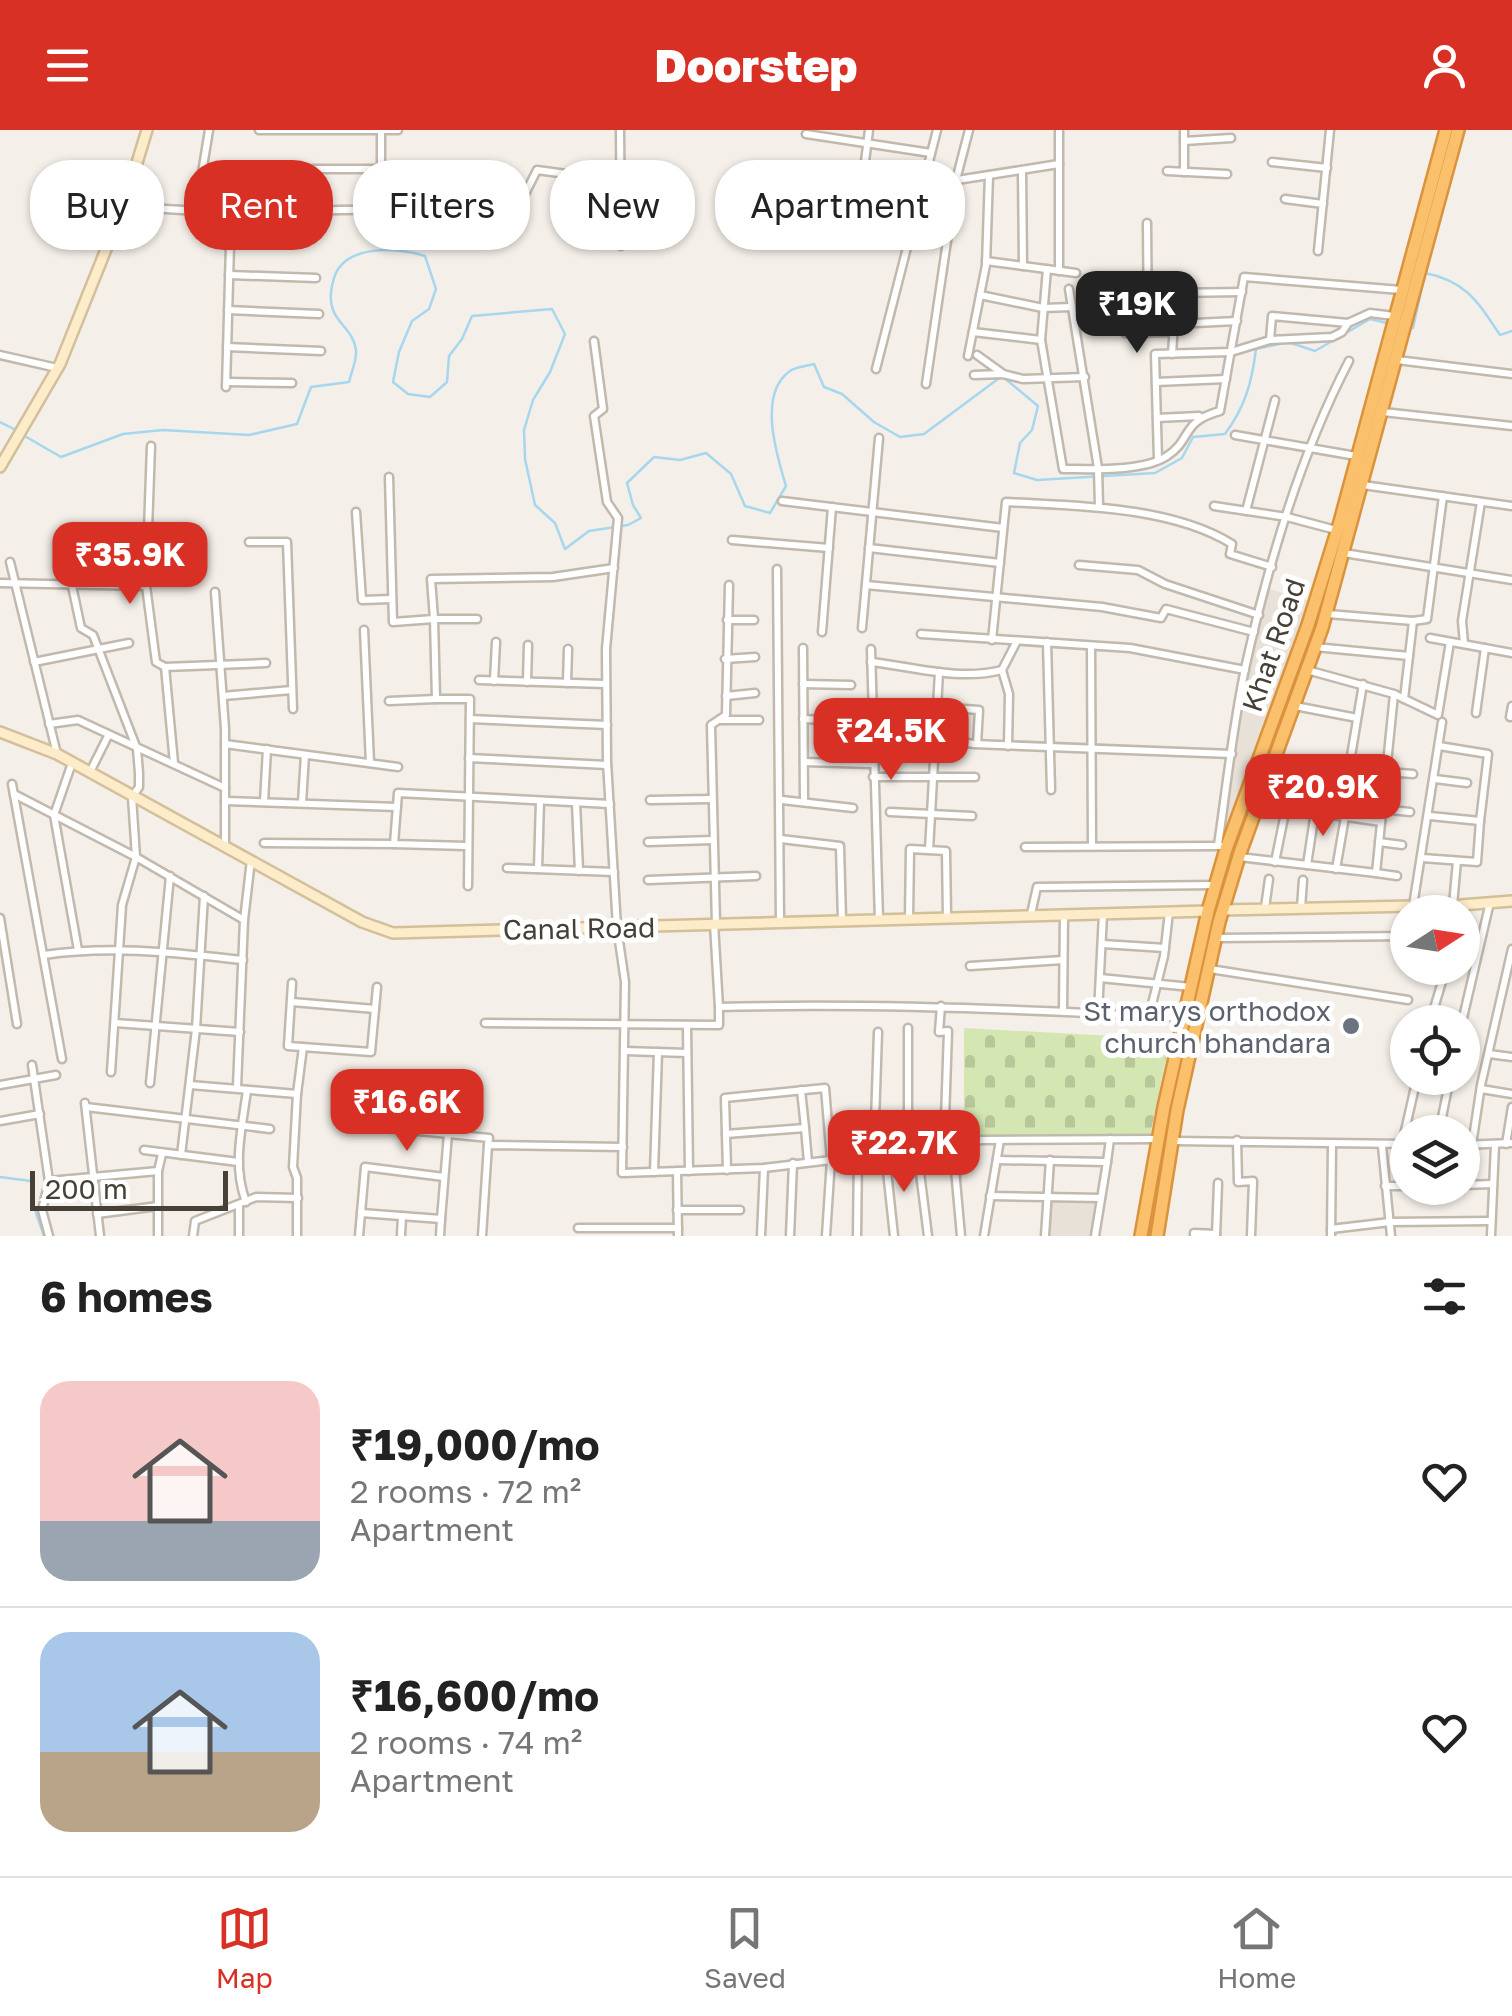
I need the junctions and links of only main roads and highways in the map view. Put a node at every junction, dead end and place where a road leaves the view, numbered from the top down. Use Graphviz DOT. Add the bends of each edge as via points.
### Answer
graph roads {
  1 [pos="1446,130"];
  2 [pos="1458,130"];
  3 [pos="1415,264"];
  4 [pos="1404,298"];
  5 [pos="1393,354"];
  6 [pos="1361,459"];
  7 [pos="1338,552"];
  8 [pos="1300,668"];
  9 [pos="1222,910"];
  10 [pos="1208,911"];
  11 [pos="1165,1140"];
  12 [pos="1141,1236"];
  13 [pos="1157,1236"];
  1 -- 3 [label="highway, Khat Road"];
  2 -- 3 [label="highway, Khat Road"];
  3 -- 4 [label="highway, Khat Road"];
  4 -- 5 [label="highway, Khat Road"];
  4 -- 5 [label="highway, Khat Road"];
  5 -- 6 [label="highway, Khat Road"];
  5 -- 6 [label="highway, Khat Road" via="1382,412"];
  6 -- 7 [label="highway, Khat Road" via="1338,530"];
  6 -- 7 [label="highway, Khat Road" via="1362,485"];
  7 -- 8 [label="highway, Khat Road"];
  7 -- 8 [label="highway, Khat Road" via="1326,614"];
  8 -- 9 [label="highway, Khat Road" via="1294,706"];
  8 -- 10 [label="highway, Khat Road" via="1222,847"];
  9 -- 10 [label="highway"];
  9 -- 11 [label="highway, Khat Road"];
  10 -- 11 [label="highway, Khat Road"];
  11 -- 12 [label="highway, Khat Road"];
  11 -- 13 [label="highway, Khat Road"];
}
